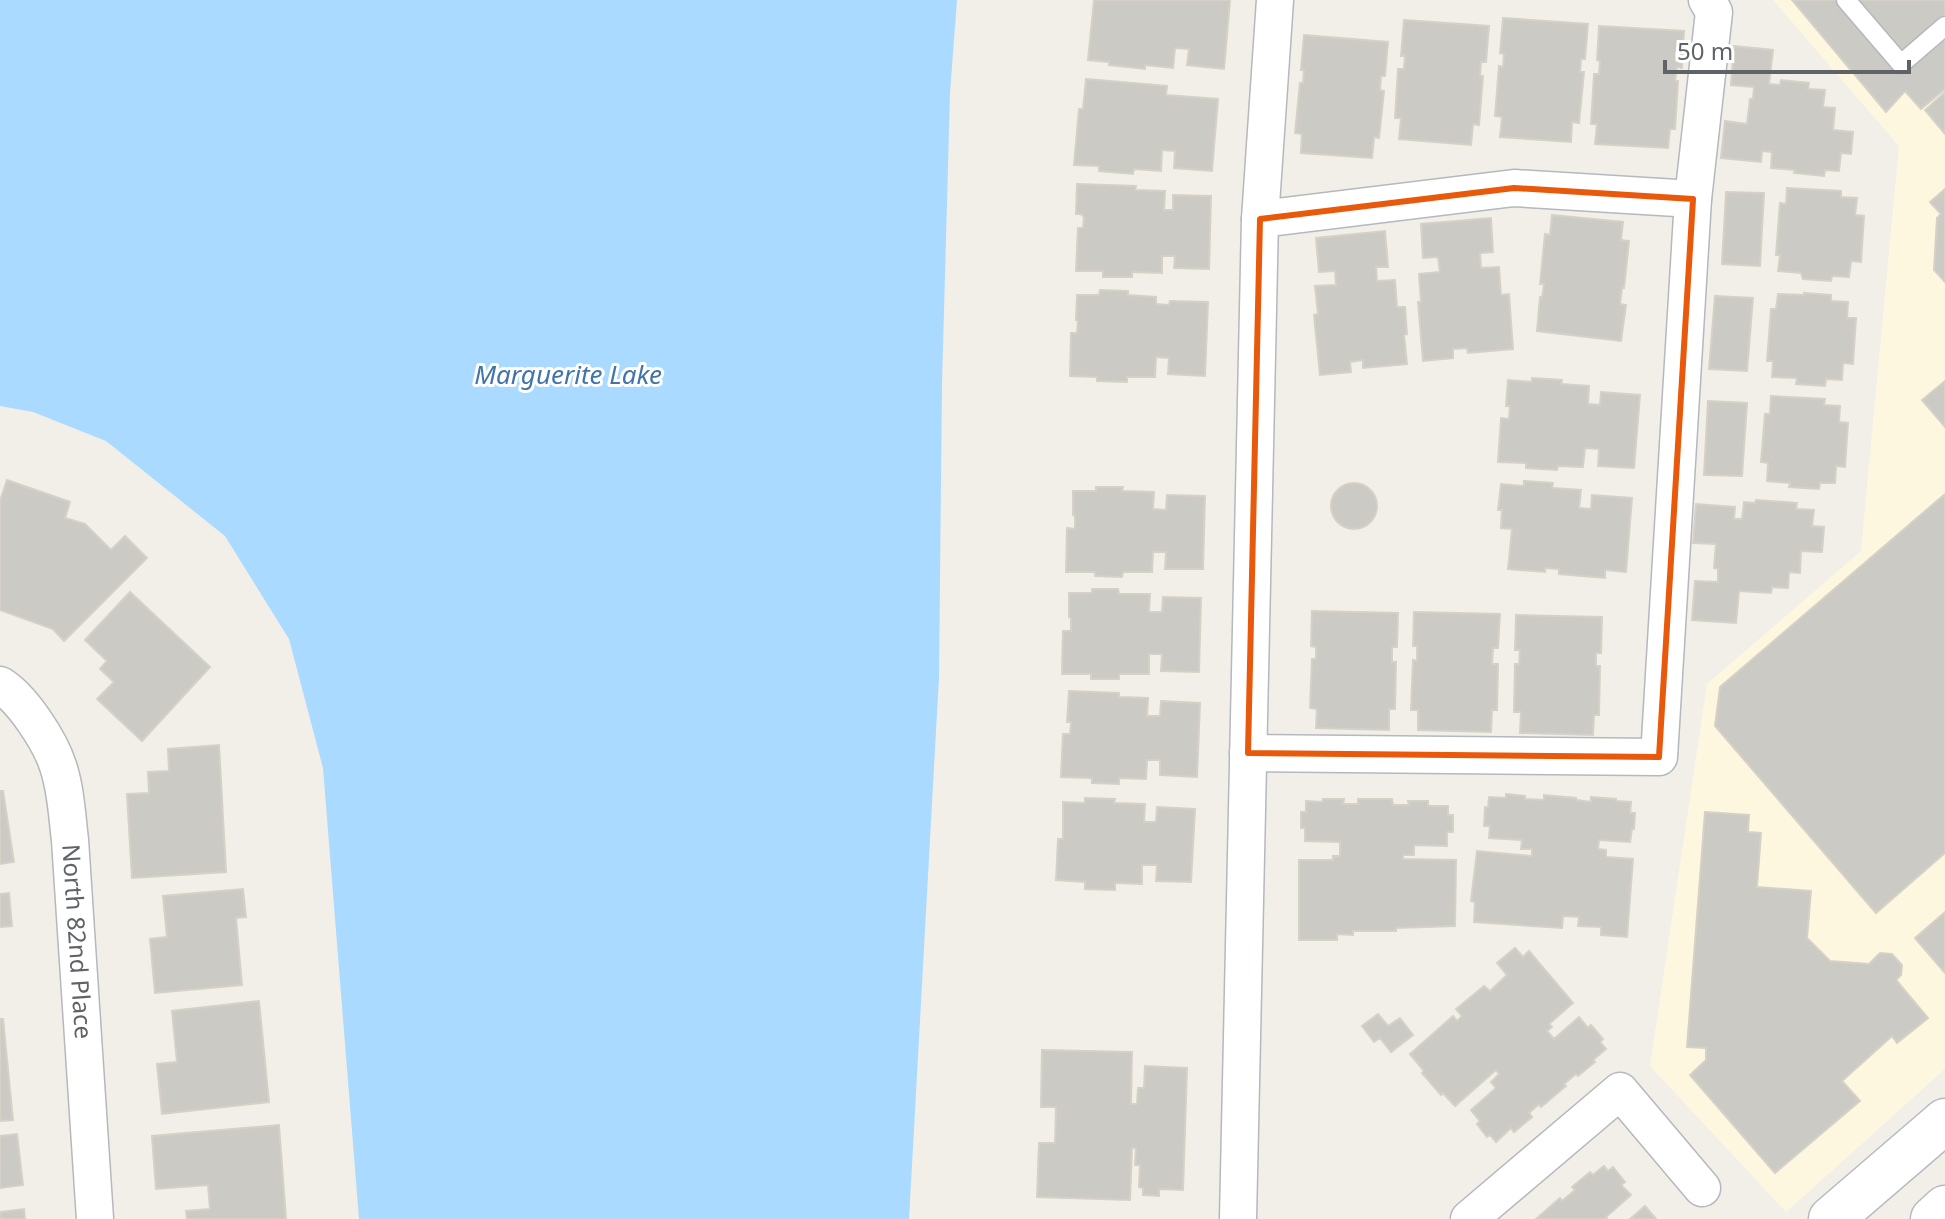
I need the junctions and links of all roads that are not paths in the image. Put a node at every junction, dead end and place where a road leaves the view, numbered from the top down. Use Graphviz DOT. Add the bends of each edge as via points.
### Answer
graph roads {
  1 [pos="1275,0"];
  2 [pos="1707,0"];
  3 [pos="1846,0"];
  4 [pos="1945,26"];
  5 [pos="1693,199"];
  6 [pos="1260,219"];
  7 [pos="0,685"];
  8 [pos="1248,753"];
  9 [pos="1945,1121"];
  10 [pos="1702,1188"];
  11 [pos="1945,1208"];
  12 [pos="95,1219"];
  13 [pos="1238,1219"];
  14 [pos="1469,1219"];
  15 [pos="1831,1219"];
  16 [pos="1933,1219"];
  1 -- 6 [label="street"];
  2 -- 5 [label="street" via="1714,12"];
  3 -- 4 [label="lane" via="1901,64"];
  5 -- 6 [label="street" via="1514,188"];
  5 -- 8 [label="street" via="1659,757"];
  6 -- 8 [label="street"];
  7 -- 12 [label="street, North 82nd Place" via="33,718 57,764 65,797"];
  8 -- 13 [label="street"];
  9 -- 15 [label="main road"];
  10 -- 14 [label="street" via="1620,1091"];
  11 -- 16 [label="main road"];
}
